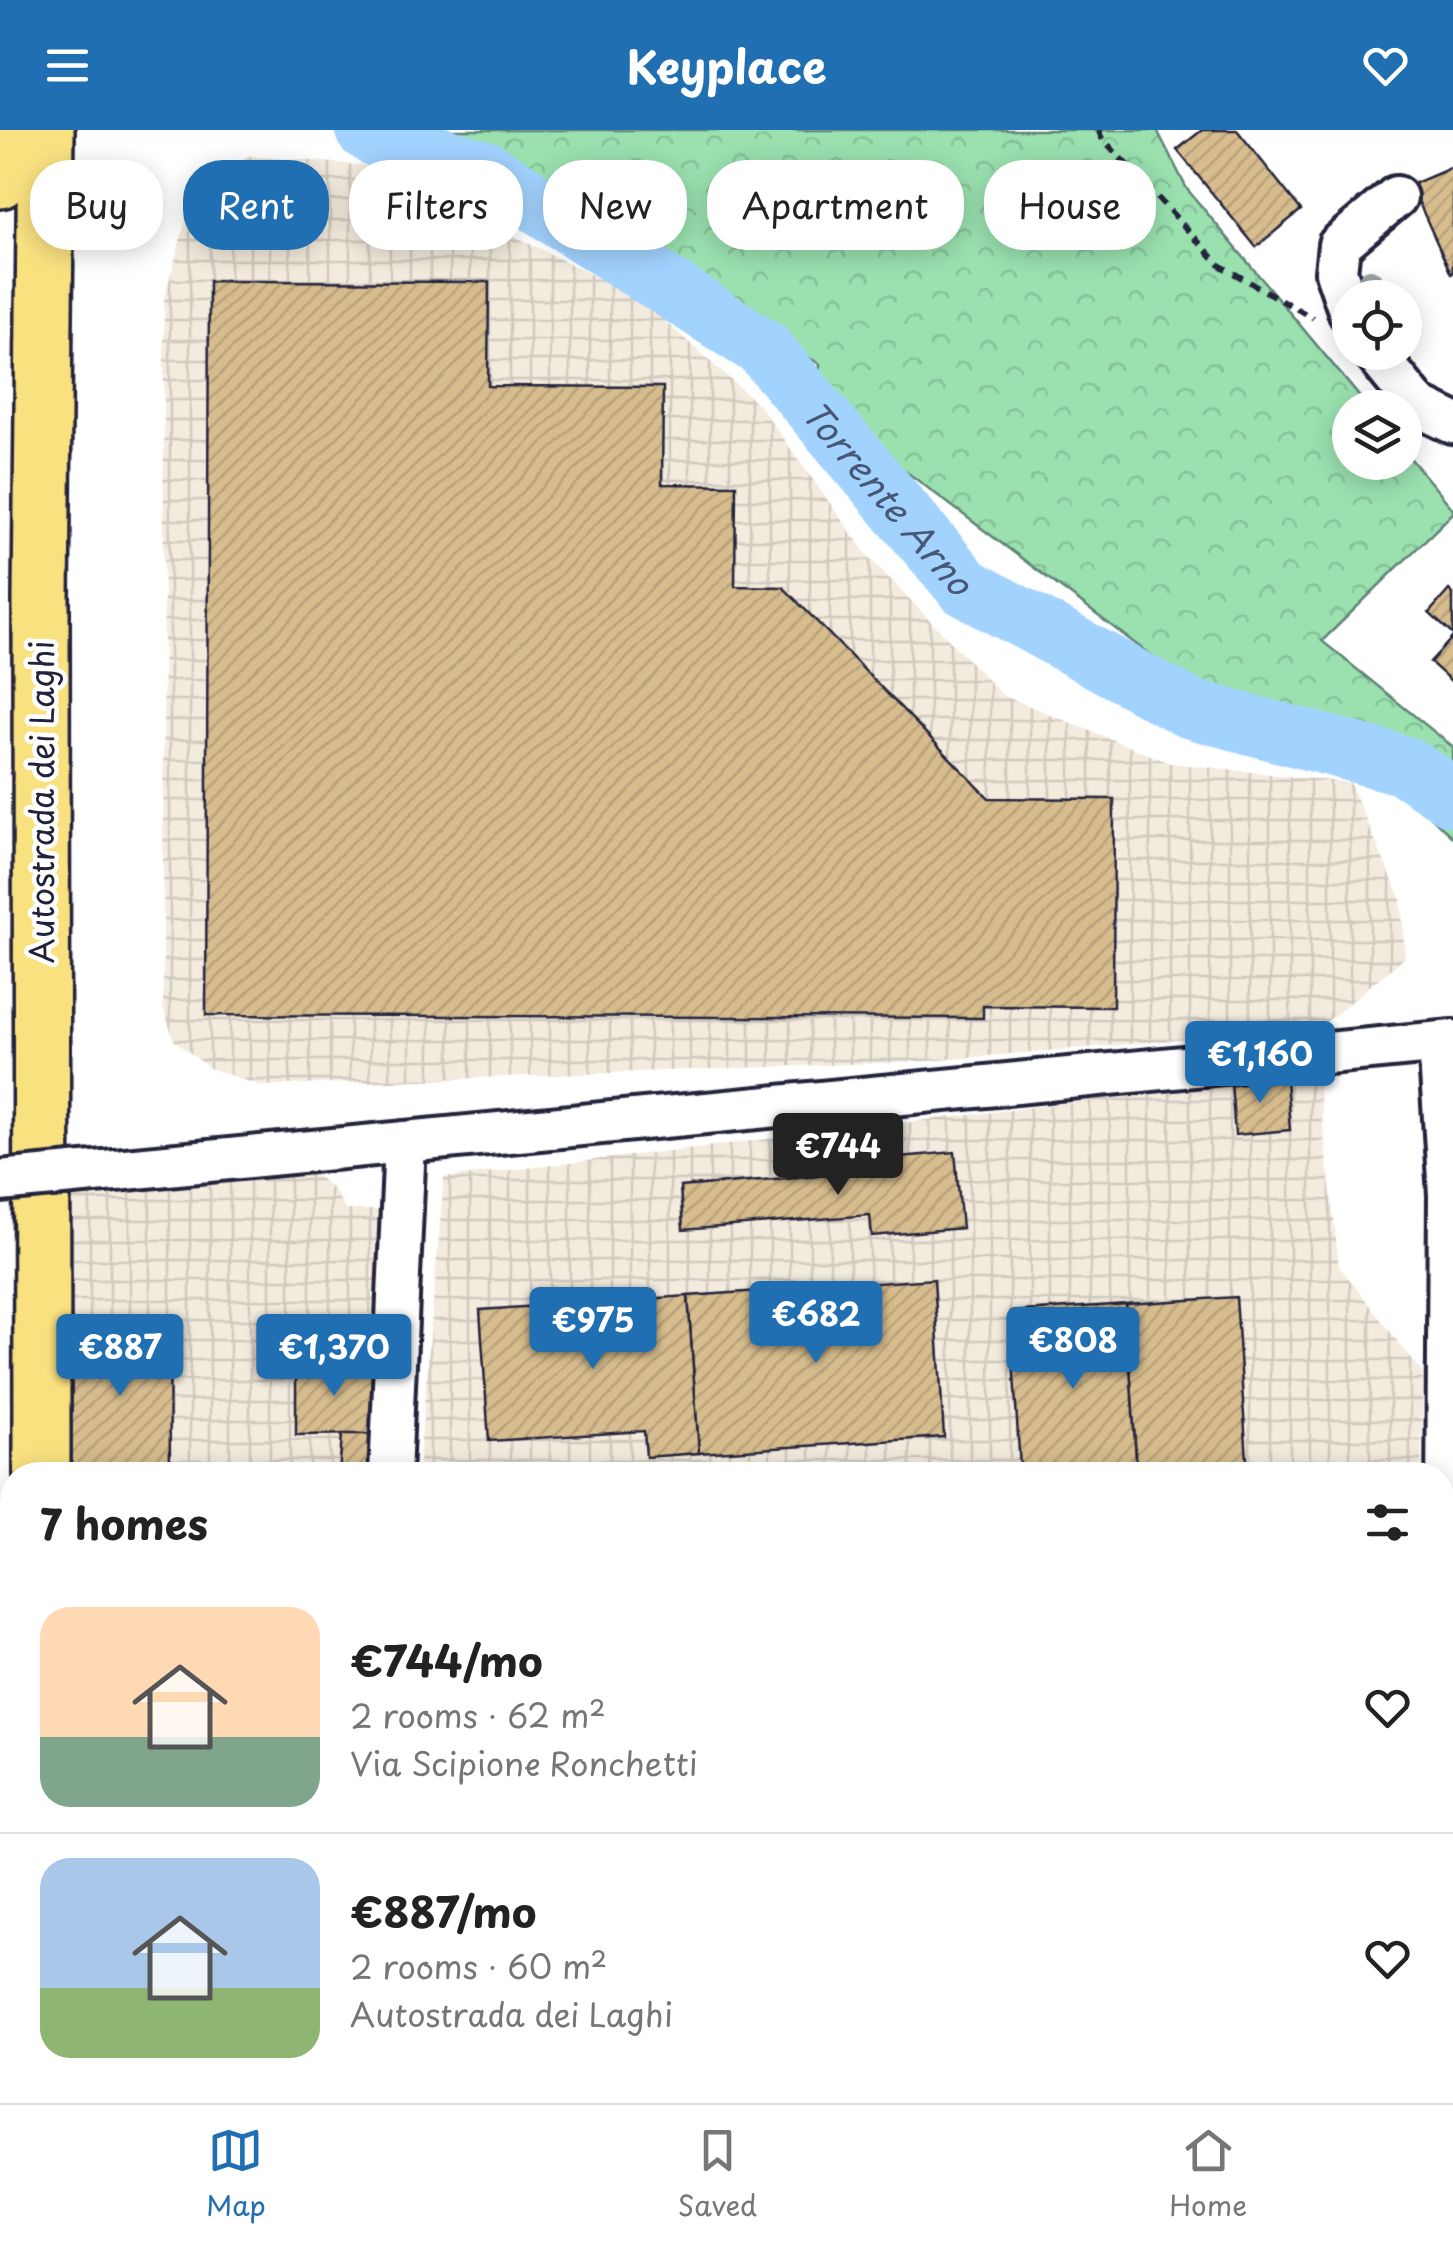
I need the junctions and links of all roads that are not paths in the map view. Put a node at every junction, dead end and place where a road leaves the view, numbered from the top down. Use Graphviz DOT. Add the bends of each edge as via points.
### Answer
graph roads {
  1 [pos="1,130"];
  2 [pos="46,130"];
  3 [pos="0,180"];
  4 [pos="1396,197"];
  5 [pos="1336,280"];
  6 [pos="1389,370"];
  7 [pos="1453,422"];
  8 [pos="1446,1042"];
  9 [pos="405,1142"];
  10 [pos="0,1181"];
  11 [pos="42,1462"];
  12 [pos="391,1462"];
  13 [pos="1447,1462"];
  1 -- 3 [label="highway"];
  2 -- 11 [label="highway, Autostrada dei Laghi"];
  4 -- 5 [label="street" via="1339,245"];
  6 -- 7 [label="street" via="1418,406"];
  8 -- 9 [label="street"];
  8 -- 13 [label="street"];
  9 -- 10 [label="street, bridge"];
  9 -- 12 [label="street"];
}
